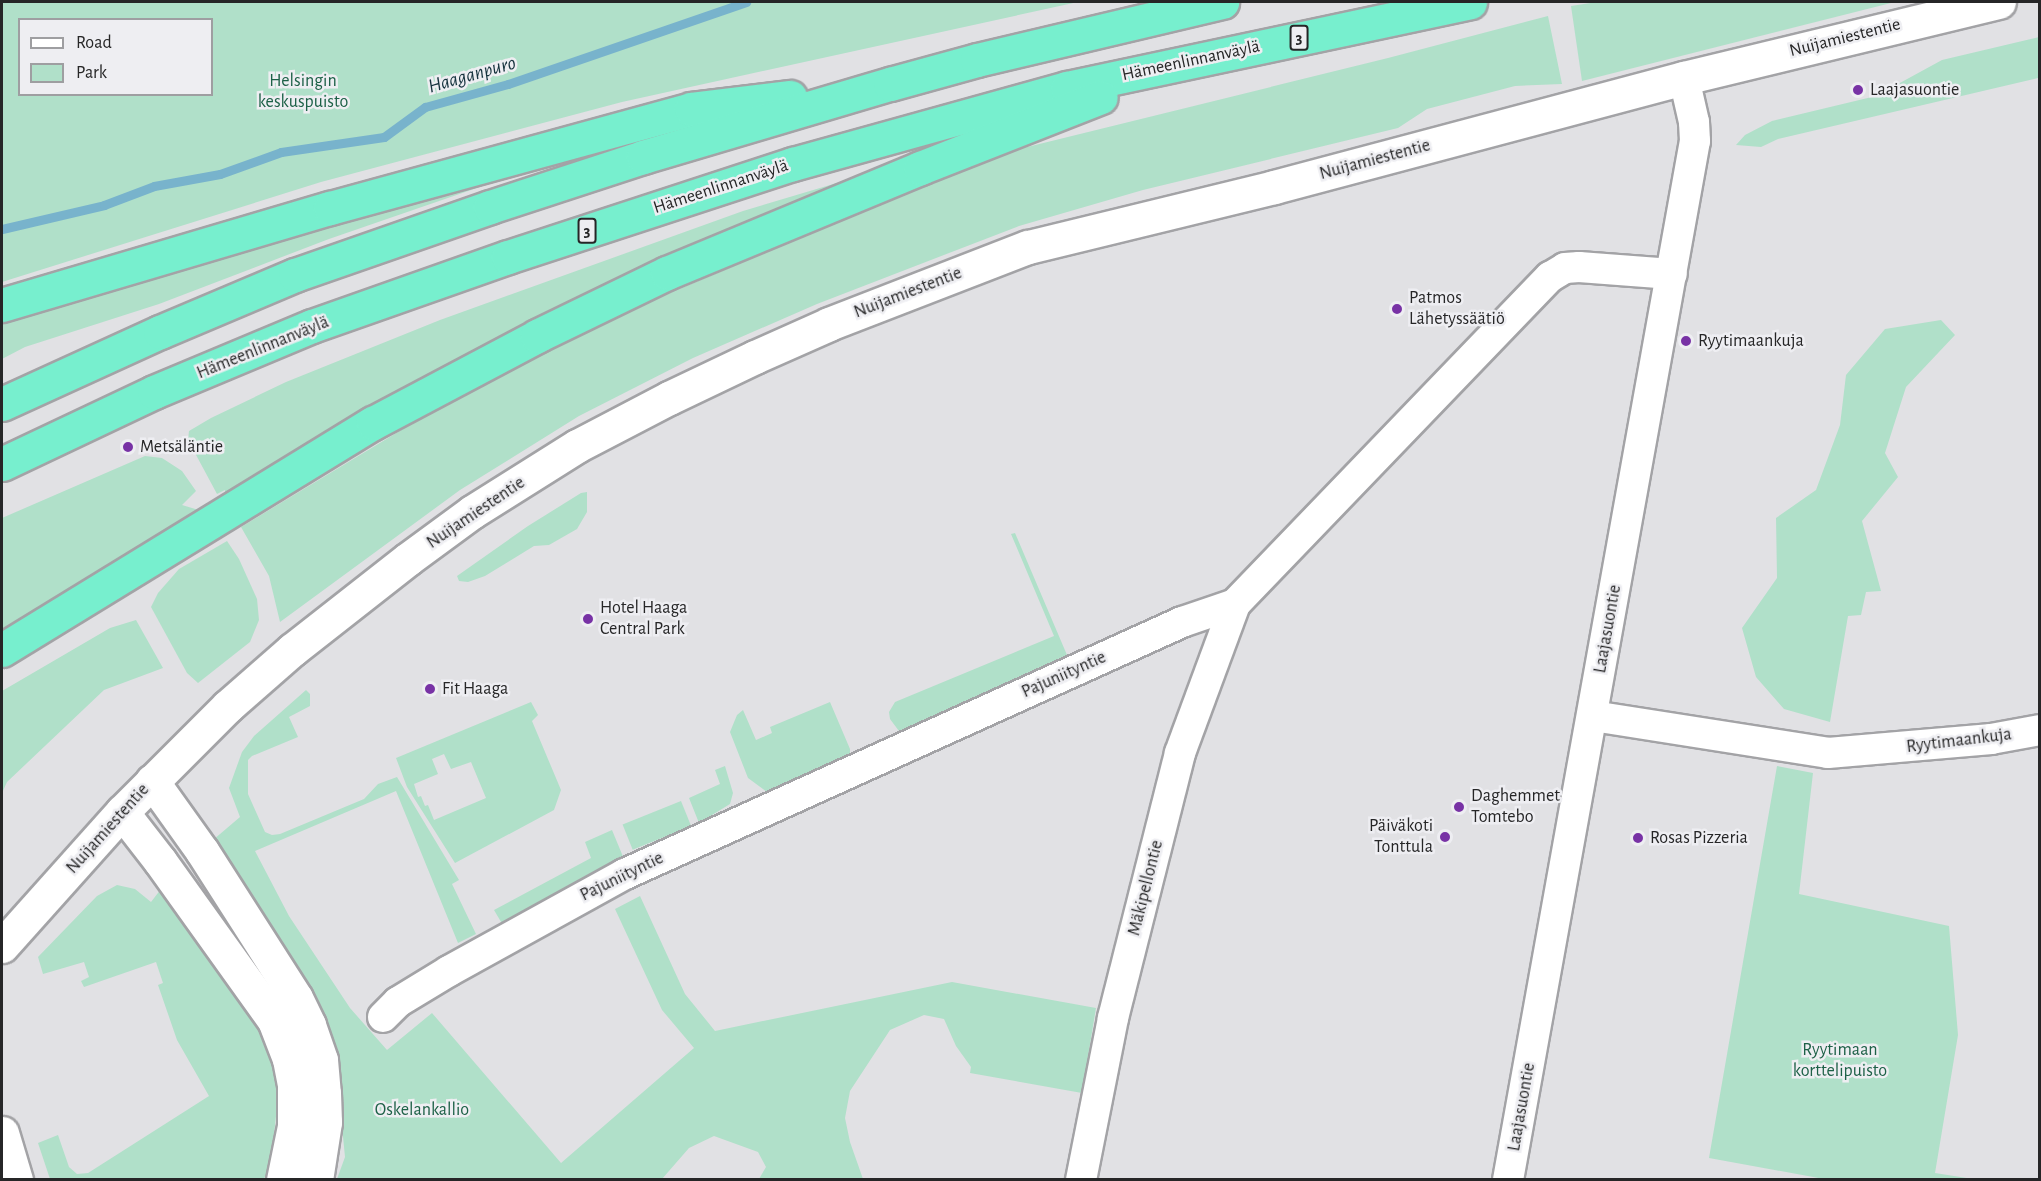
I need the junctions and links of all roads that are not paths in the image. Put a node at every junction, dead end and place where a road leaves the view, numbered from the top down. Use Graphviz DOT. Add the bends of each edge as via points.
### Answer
graph roads {
  1 [pos="1222,2"];
  2 [pos="1470,2"];
  3 [pos="1999,2"];
  4 [pos="1194,61"];
  5 [pos="1684,78"];
  6 [pos="890,84"];
  7 [pos="1672,274"];
  8 [pos="2,306"];
  9 [pos="2,404"];
  10 [pos="2,464"];
  11 [pos="1235,604"];
  12 [pos="2,650"];
  13 [pos="1593,716"];
  14 [pos="2040,730"];
  15 [pos="152,781"];
  16 [pos="122,812"];
  17 [pos="2,946"];
  18 [pos="383,1017"];
  19 [pos="2,1133"];
  20 [pos="16,1179"];
  21 [pos="283,1179"];
  22 [pos="316,1179"];
  23 [pos="1081,1179"];
  24 [pos="1509,1179"];
  1 -- 6 [label="highway"];
  2 -- 4 [label="highway, Hämeenlinnanväylä / 3"];
  3 -- 5 [label="street, Nuijamiestentie"];
  4 -- 10 [label="highway, Hämeenlinnanväylä / 3" via="1067,88 804,161 508,257 312,326 154,392"];
  4 -- 12 [label="highway" via="667,273 537,336 373,423"];
  5 -- 7 [label="street, Laajasuontie" via="1695,141"];
  5 -- 15 [label="street, Nuijamiestentie" via="1285,184 1028,247 755,357 577,446 472,512 292,650"];
  6 -- 8 [label="highway" via="691,109 330,208"];
  6 -- 9 [label="highway" via="632,160 306,272 160,332"];
  7 -- 11 [label="street, Pajuniityntie" via="1580,267 1565,268 1550,278"];
  7 -- 13 [label="street, Laajasuontie"];
  11 -- 18 [label="street, Pajuniityntie" via="1182,622 625,874 449,971 398,1002"];
  11 -- 23 [label="street, Mäkipellontie" via="1180,753 1113,1018"];
  13 -- 14 [label="street, Ryytimaankuja" via="1828,753 1991,740"];
  13 -- 24 [label="street, Laajasuontie"];
  15 -- 16 [label="street, Nuijamiestentie"];
  15 -- 22 [label="street" via="202,851 296,998 309,1025 321,1060 324,1093 325,1122"];
  16 -- 17 [label="street, Nuijamiestentie"];
  16 -- 21 [label="street" via="274,1020 294,1084 294,1126"];
  19 -- 20 [label="street"];
}
